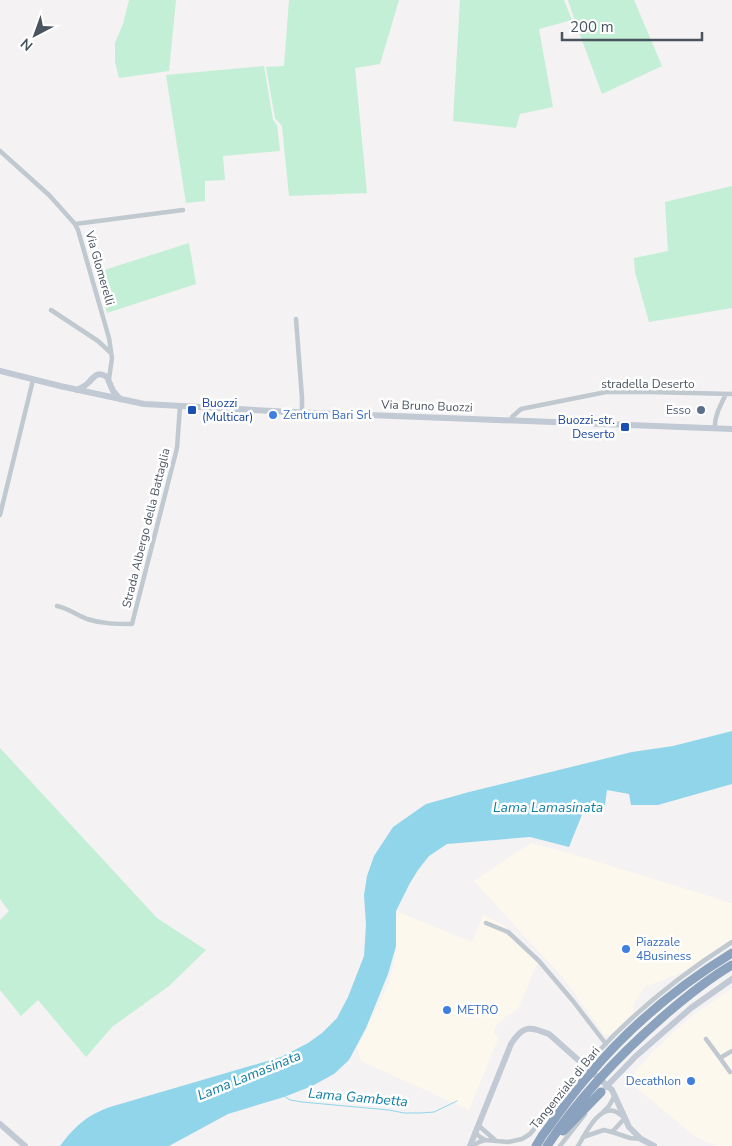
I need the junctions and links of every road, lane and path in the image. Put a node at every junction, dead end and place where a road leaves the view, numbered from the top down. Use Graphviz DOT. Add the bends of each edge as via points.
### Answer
graph roads {
  1 [pos="0,151"];
  2 [pos="183,210"];
  3 [pos="75,224"];
  4 [pos="51,310"];
  5 [pos="296,319"];
  6 [pos="109,338"];
  7 [pos="98,341"];
  8 [pos="112,354"];
  9 [pos="112,363"];
  10 [pos="0,371"];
  11 [pos="101,374"];
  12 [pos="33,380"];
  13 [pos="90,381"];
  14 [pos="110,383"];
  15 [pos="77,390"];
  16 [pos="97,394"];
  17 [pos="729,394"];
  18 [pos="121,400"];
  19 [pos="180,406"];
  20 [pos="302,412"];
  21 [pos="512,420"];
  22 [pos="715,428"];
  23 [pos="732,429"];
  24 [pos="0,515"];
  25 [pos="57,606"];
  26 [pos="486,923"];
  27 [pos="732,942"];
  28 [pos="732,953"];
  29 [pos="732,965"];
  30 [pos="732,979"];
  31 [pos="706,1039"];
  32 [pos="606,1044"];
  33 [pos="732,1051"];
  34 [pos="600,1056"];
  35 [pos="720,1058"];
  36 [pos="730,1072"];
  37 [pos="588,1077"];
  38 [pos="601,1092"];
  39 [pos="615,1095"];
  40 [pos="599,1116"];
  41 [pos="625,1118"];
  42 [pos="0,1124"];
  43 [pos="477,1128"];
  44 [pos="612,1132"];
  45 [pos="583,1137"];
  46 [pos="640,1139"];
  47 [pos="485,1140"];
  48 [pos="496,1141"];
  49 [pos="25,1146"];
  50 [pos="472,1146"];
  51 [pos="536,1146"];
  52 [pos="548,1146"];
  53 [pos="553,1146"];
  54 [pos="560,1146"];
  55 [pos="578,1146"];
  56 [pos="654,1146"];
  1 -- 3 [label="street, Via Glomerelli" via="49,195"];
  2 -- 3 [label="street"];
  3 -- 6 [label="street, Via Glomerelli"];
  4 -- 7 [label="street"];
  5 -- 20 [label="street"];
  6 -- 7 [label="street"];
  6 -- 8 [label="street, Via Glomerelli"];
  7 -- 8 [label="street"];
  8 -- 9 [label="street, Via Glomerelli"];
  9 -- 11 [label="street"];
  9 -- 14 [label="street, Via Glomerelli"];
  10 -- 12 [label="main road"];
  11 -- 13 [label="main road"];
  11 -- 14 [label="main road"];
  12 -- 15 [label="main road"];
  12 -- 24 [label="street"];
  13 -- 15 [label="main road"];
  13 -- 16 [label="main road" via="90,388"];
  14 -- 16 [label="main road" via="107,392"];
  14 -- 18 [label="main road"];
  15 -- 16 [label="main road, Via Bruno Buozzi"];
  16 -- 18 [label="main road, Via Bruno Buozzi"];
  17 -- 21 [label="street, stradella Deserto" via="606,392 521,410"];
  17 -- 22 [label="street" via="717,416"];
  18 -- 19 [label="main road, Via Bruno Buozzi"];
  19 -- 20 [label="main road, Via Bruno Buozzi"];
  19 -- 25 [label="street, Strada Albergo della Battaglia" via="177,448 132,624 87,619"];
  20 -- 21 [label="main road, Via Bruno Buozzi"];
  21 -- 22 [label="main road, Via Bruno Buozzi"];
  22 -- 23 [label="main road, Via Bruno Buozzi"];
  26 -- 32 [label="street" via="508,932 539,961"];
  27 -- 32 [label="street" via="672,983"];
  28 -- 34 [label="highway, Tangenziale di Bari" via="662,1002"];
  29 -- 37 [label="highway, Tangenziale di Bari" via="684,998 610,1066"];
  30 -- 38 [label="main road" via="691,1008"];
  31 -- 35 [label="street"];
  32 -- 34 [label="street"];
  33 -- 35 [label="street"];
  34 -- 37 [label="highway, Tangenziale di Bari"];
  35 -- 36 [label="street"];
  37 -- 48 [label="street" via="530,1134 515,1141"];
  37 -- 51 [label="highway, Tangenziale di Bari"];
  37 -- 52 [label="highway, Tangenziale di Bari"];
  38 -- 53 [label="highway"];
  38 -- 54 [label="street"];
  39 -- 40 [label="street"];
  39 -- 41 [label="main road"];
  39 -- 43 [label="main road" via="549,1034 529,1028 511,1044"];
  40 -- 41 [label="street" via="611,1110"];
  40 -- 45 [label="street"];
  41 -- 44 [label="street"];
  41 -- 46 [label="main road"];
  42 -- 49 [label="main road"];
  43 -- 47 [label="street"];
  43 -- 48 [label="street"];
  43 -- 50 [label="main road"];
  44 -- 45 [label="street" via="604,1130"];
  44 -- 46 [label="street"];
  45 -- 55 [label="street"];
  46 -- 56 [label="main road"];
  47 -- 48 [label="street"];
  47 -- 50 [label="street"];
}
